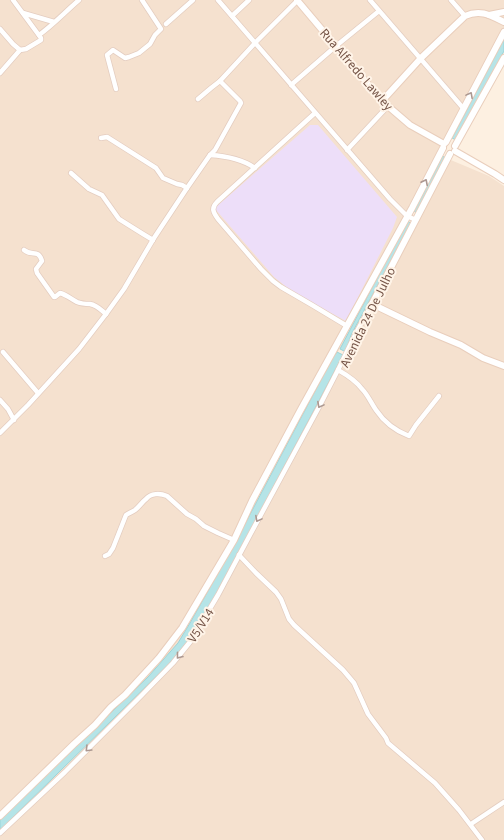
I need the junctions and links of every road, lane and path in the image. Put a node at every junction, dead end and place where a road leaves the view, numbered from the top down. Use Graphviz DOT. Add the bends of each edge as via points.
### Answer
graph roads {
  1 [pos="12,0"];
  2 [pos="79,0"];
  3 [pos="142,0"];
  4 [pos="193,0"];
  5 [pos="218,0"];
  6 [pos="250,0"];
  7 [pos="298,0"];
  8 [pos="370,0"];
  9 [pos="451,0"];
  10 [pos="379,11"];
  11 [pos="504,12"];
  12 [pos="22,13"];
  13 [pos="489,15"];
  14 [pos="232,16"];
  15 [pos="465,16"];
  16 [pos="54,22"];
  17 [pos="504,22"];
  18 [pos="166,24"];
  19 [pos="0,29"];
  20 [pos="504,32"];
  21 [pos="39,35"];
  22 [pos="255,43"];
  23 [pos="336,46"];
  24 [pos="20,50"];
  25 [pos="420,58"];
  26 [pos="504,58"];
  27 [pos="0,73"];
  28 [pos="220,81"];
  29 [pos="292,86"];
  30 [pos="116,89"];
  31 [pos="198,99"];
  32 [pos="382,101"];
  33 [pos="388,106"];
  34 [pos="463,108"];
  35 [pos="315,113"];
  36 [pos="101,138"];
  37 [pos="444,145"];
  38 [pos="347,150"];
  39 [pos="454,150"];
  40 [pos="210,155"];
  41 [pos="255,168"];
  42 [pos="71,173"];
  43 [pos="504,180"];
  44 [pos="187,188"];
  45 [pos="407,216"];
  46 [pos="416,220"];
  47 [pos="153,240"];
  48 [pos="24,250"];
  49 [pos="372,304"];
  50 [pos="106,314"];
  51 [pos="347,326"];
  52 [pos="3,352"];
  53 [pos="504,366"];
  54 [pos="338,370"];
  55 [pos="38,393"];
  56 [pos="439,396"];
  57 [pos="0,400"];
  58 [pos="14,420"];
  59 [pos="0,433"];
  60 [pos="234,540"];
  61 [pos="239,555"];
  62 [pos="105,556"];
  63 [pos="504,802"];
  64 [pos="0,816"];
  65 [pos="471,824"];
  66 [pos="0,833"];
  67 [pos="482,840"];
  1 -- 12 [label="street"];
  2 -- 16 [label="street"];
  3 -- 30 [label="street" via="160,29 150,44 139,53 125,58 113,50 107,55"];
  4 -- 18 [label="street"];
  5 -- 14 [label="street"];
  6 -- 14 [label="street"];
  7 -- 22 [label="street"];
  7 -- 23 [label="street, Rua Alfredo Lawley"];
  8 -- 10 [label="street"];
  9 -- 15 [label="street"];
  10 -- 23 [label="street"];
  10 -- 25 [label="street"];
  11 -- 13 [label="street"];
  12 -- 16 [label="street"];
  12 -- 21 [label="street"];
  13 -- 15 [label="street" via="476,12"];
  13 -- 17 [label="street"];
  14 -- 22 [label="street"];
  15 -- 25 [label="street"];
  16 -- 21 [label="street"];
  19 -- 24 [label="street"];
  34 -- 20 [label="street, one-way"];
  21 -- 24 [label="street" via="41,40"];
  22 -- 28 [label="street"];
  22 -- 29 [label="street"];
  23 -- 29 [label="street"];
  23 -- 32 [label="street, Rua Alfredo Lawley"];
  24 -- 27 [label="street"];
  25 -- 32 [label="street"];
  25 -- 34 [label="street"];
  26 -- 39 [label="street, Avenida 24 De Julho"];
  28 -- 31 [label="street"];
  28 -- 40 [label="street" via="241,103 222,139"];
  29 -- 35 [label="street"];
  32 -- 33 [label="street, Rua Alfredo Lawley"];
  33 -- 37 [label="street, Rua Alfredo Lawley" via="410,125"];
  33 -- 38 [label="street"];
  34 -- 37 [label="street"];
  35 -- 38 [label="street"];
  35 -- 41 [label="street"];
  36 -- 44 [label="street" via="107,137 156,168 164,178"];
  37 -- 39 [label="street" via="452,142"];
  37 -- 39 [label="street" via="445,153"];
  45 -- 37 [label="street, one-way"];
  38 -- 45 [label="street"];
  39 -- 43 [label="street"];
  39 -- 46 [label="street, Avenida 24 De Julho"];
  40 -- 41 [label="street" via="235,158"];
  40 -- 44 [label="street"];
  41 -- 51 [label="street" via="217,202 212,210 214,214 273,282"];
  42 -- 47 [label="street" via="89,189 102,195 119,219"];
  44 -- 47 [label="street"];
  45 -- 46 [label="street"];
  45 -- 51 [label="street"];
  46 -- 49 [label="street, Avenida 24 De Julho"];
  47 -- 50 [label="street"];
  48 -- 50 [label="street" via="39,255 42,261 36,269 37,273 54,297 60,293 67,295 78,302 96,306"];
  49 -- 53 [label="street"];
  49 -- 54 [label="street, Avenida 24 De Julho"];
  50 -- 55 [label="street" via="79,349"];
  51 -- 60 [label="street" via="252,501"];
  52 -- 55 [label="street"];
  54 -- 56 [label="street, Avenida 24 De Julho" via="359,385 379,414 400,432 409,436"];
  54 -- 61 [label="street, V5/V14, one-way"];
  55 -- 58 [label="street"];
  57 -- 58 [label="street"];
  58 -- 59 [label="street"];
  60 -- 62 [label="street" via="211,530 187,514 167,496 158,494 145,499 134,511 126,515 113,548"];
  60 -- 64 [label="street" via="182,628 159,658 95,725"];
  61 -- 65 [label="street" via="276,592 294,625 354,683 368,714 388,743 435,783"];
  61 -- 66 [label="street, V5/V14, one-way" via="190,642 173,663 65,772"];
  63 -- 65 [label="street"];
  65 -- 67 [label="street"];
}
